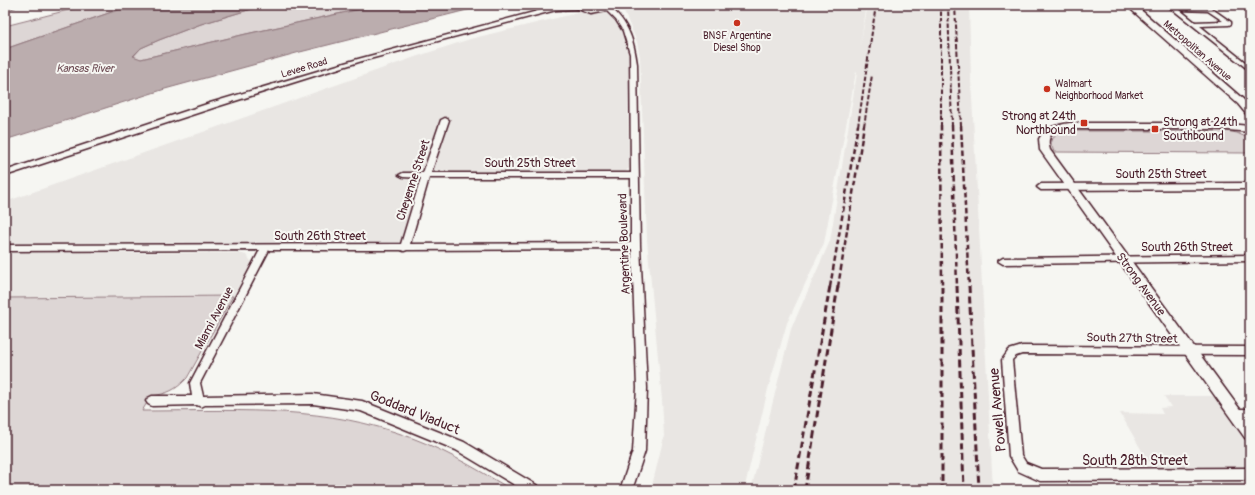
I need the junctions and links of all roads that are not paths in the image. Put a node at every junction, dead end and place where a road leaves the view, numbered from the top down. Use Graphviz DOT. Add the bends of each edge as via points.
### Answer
graph roads {
  1 [pos="1130,5"];
  2 [pos="1245,5"];
  3 [pos="607,6"];
  4 [pos="1172,7"];
  5 [pos="1250,9"];
  6 [pos="1194,24"];
  7 [pos="1250,69"];
  8 [pos="1250,113"];
  9 [pos="445,120"];
  10 [pos="1250,129"];
  11 [pos="5,174"];
  12 [pos="403,175"];
  13 [pos="426,175"];
  14 [pos="635,176"];
  15 [pos="1071,186"];
  16 [pos="1250,186"];
  17 [pos="1041,187"];
  18 [pos="636,246"];
  19 [pos="5,248"];
  20 [pos="266,248"];
  21 [pos="404,248"];
  22 [pos="1250,258"];
  23 [pos="1123,259"];
  24 [pos="1004,261"];
  25 [pos="1014,350"];
  26 [pos="1190,351"];
  27 [pos="1250,351"];
  28 [pos="152,401"];
  29 [pos="201,402"];
  30 [pos="1235,414"];
  31 [pos="1250,414"];
  32 [pos="1250,434"];
  33 [pos="1022,467"];
  34 [pos="1250,474"];
  35 [pos="534,490"];
  36 [pos="626,490"];
  1 -- 8 [label="main road, Metropolitan Avenue" via="1241,102"];
  2 -- 5 [label="street"];
  3 -- 11 [label="street, Levee Road" via="591,12 579,7 556,8 455,34 220,103"];
  3 -- 14 [label="street, Argentine Boulevard" via="624,24 632,51"];
  4 -- 6 [label="street"];
  4 -- 6 [label="street" via="1210,9 1229,23"];
  6 -- 7 [label="street"];
  9 -- 13 [label="street, Cheyenne Street"];
  10 -- 15 [label="street, Strong Avenue" via="1217,126 1061,127 1049,132 1042,144"];
  12 -- 13 [label="street, South 25th Street"];
  13 -- 14 [label="street, South 25th Street"];
  13 -- 21 [label="street, Cheyenne Street"];
  14 -- 18 [label="street, Argentine Boulevard"];
  15 -- 16 [label="street, South 25th Street"];
  15 -- 17 [label="street, South 25th Street"];
  15 -- 23 [label="street, Strong Avenue"];
  18 -- 21 [label="street, South 26th Street"];
  18 -- 36 [label="street, Argentine Boulevard" via="642,388 639,451"];
  19 -- 20 [label="street, South 26th Street"];
  20 -- 21 [label="street, South 26th Street"];
  20 -- 29 [label="street, Miami Avenue" via="195,384"];
  22 -- 23 [label="street, South 26th Street"];
  23 -- 24 [label="street, South 26th Street"];
  23 -- 26 [label="street, Strong Avenue"];
  25 -- 26 [label="street, South 27th Street"];
  25 -- 33 [label="street, Powell Avenue" via="1007,360 1015,456"];
  26 -- 27 [label="street, South 27th Street"];
  26 -- 30 [label="street, Strong Avenue"];
  28 -- 29 [label="street, Goddard Viaduct"];
  29 -- 35 [label="street, Goddard Viaduct" via="313,399 362,406 460,446"];
  30 -- 31 [label="street"];
  30 -- 32 [label="street, Strong Avenue"];
  33 -- 34 [label="street, South 28th Street" via="1040,475"];
}
